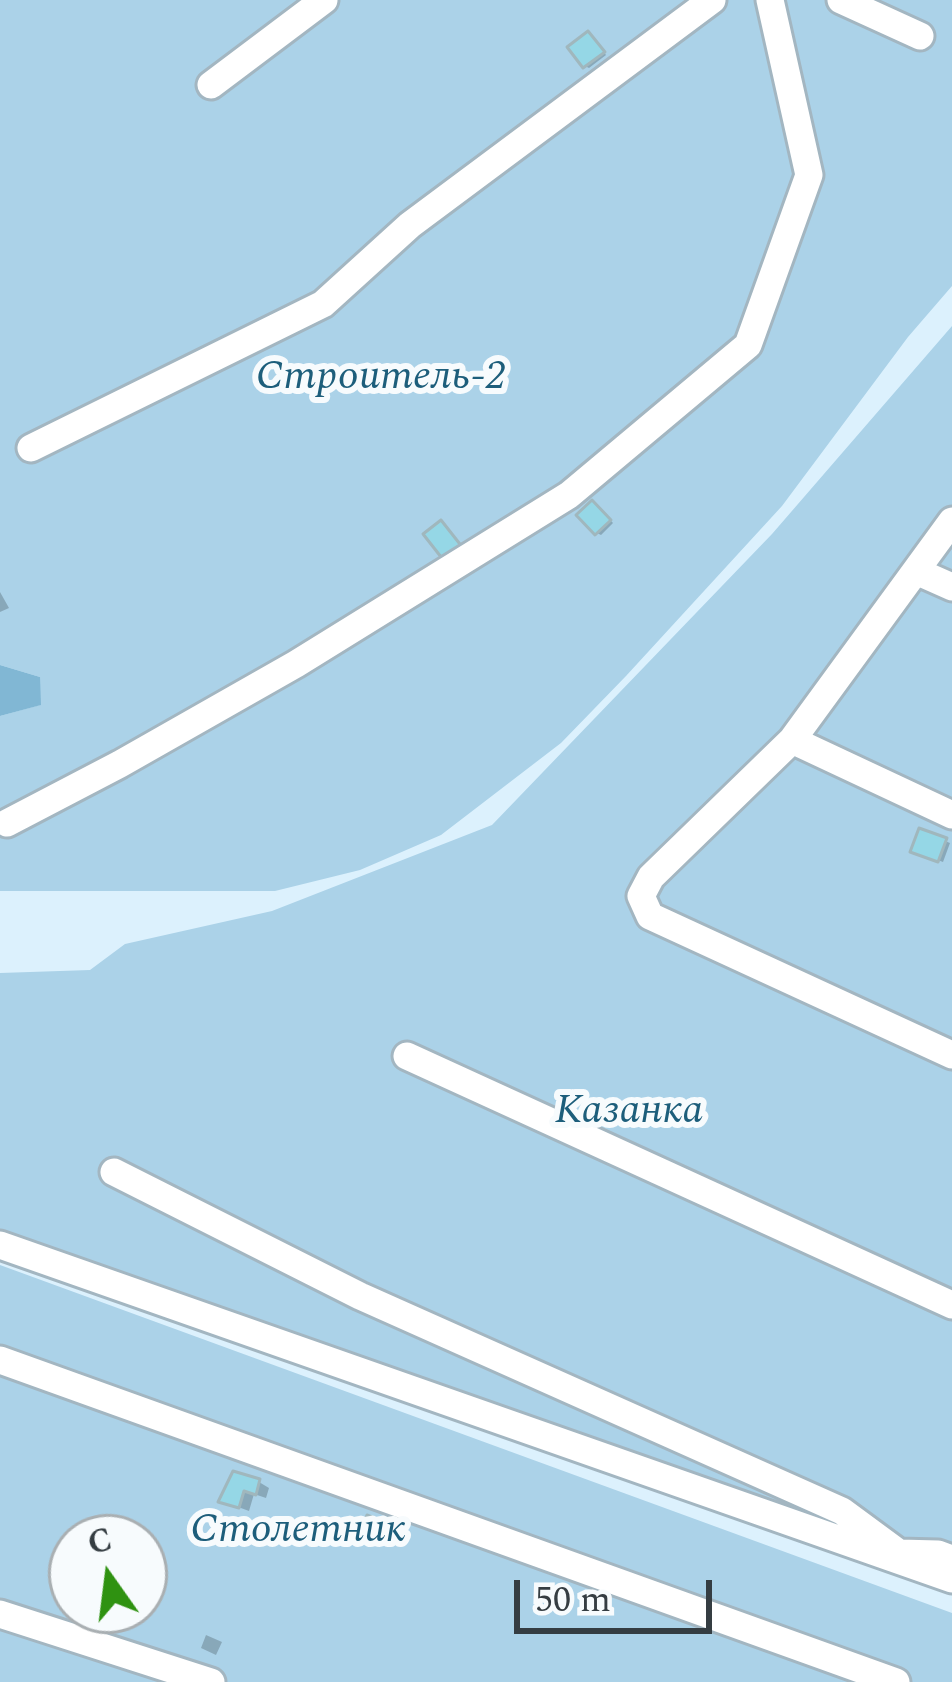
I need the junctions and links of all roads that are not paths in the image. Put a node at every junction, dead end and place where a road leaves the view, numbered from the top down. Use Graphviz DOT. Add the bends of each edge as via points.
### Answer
graph roads {
  1 [pos="324,0"];
  2 [pos="712,0"];
  3 [pos="770,0"];
  4 [pos="842,0"];
  5 [pos="920,36"];
  6 [pos="211,85"];
  7 [pos="31,448"];
  8 [pos="952,521"];
  9 [pos="916,571"];
  10 [pos="952,587"];
  11 [pos="792,740"];
  12 [pos="952,815"];
  13 [pos="7,823"];
  14 [pos="952,1055"];
  15 [pos="407,1056"];
  16 [pos="114,1172"];
  17 [pos="0,1245"];
  18 [pos="952,1305"];
  19 [pos="0,1360"];
  20 [pos="952,1559"];
  21 [pos="952,1579"];
  22 [pos="0,1614"];
  23 [pos="826,1670"];
  24 [pos="212,1682"];
  25 [pos="896,1682"];
  1 -- 6 [label="lane"];
  2 -- 7 [label="lane" via="410,225 323,304"];
  3 -- 13 [label="lane" via="809,175 748,345 569,495 296,664"];
  4 -- 5 [label="lane"];
  8 -- 9 [label="lane"];
  9 -- 10 [label="lane"];
  9 -- 11 [label="lane"];
  11 -- 12 [label="lane"];
  11 -- 14 [label="lane" via="651,877 641,896 650,916"];
  15 -- 18 [label="lane"];
  16 -- 20 [label="lane" via="360,1296 842,1511 899,1553"];
  17 -- 21 [label="lane"];
  19 -- 23 [label="lane"];
  22 -- 24 [label="lane"];
  23 -- 25 [label="lane"];
}
